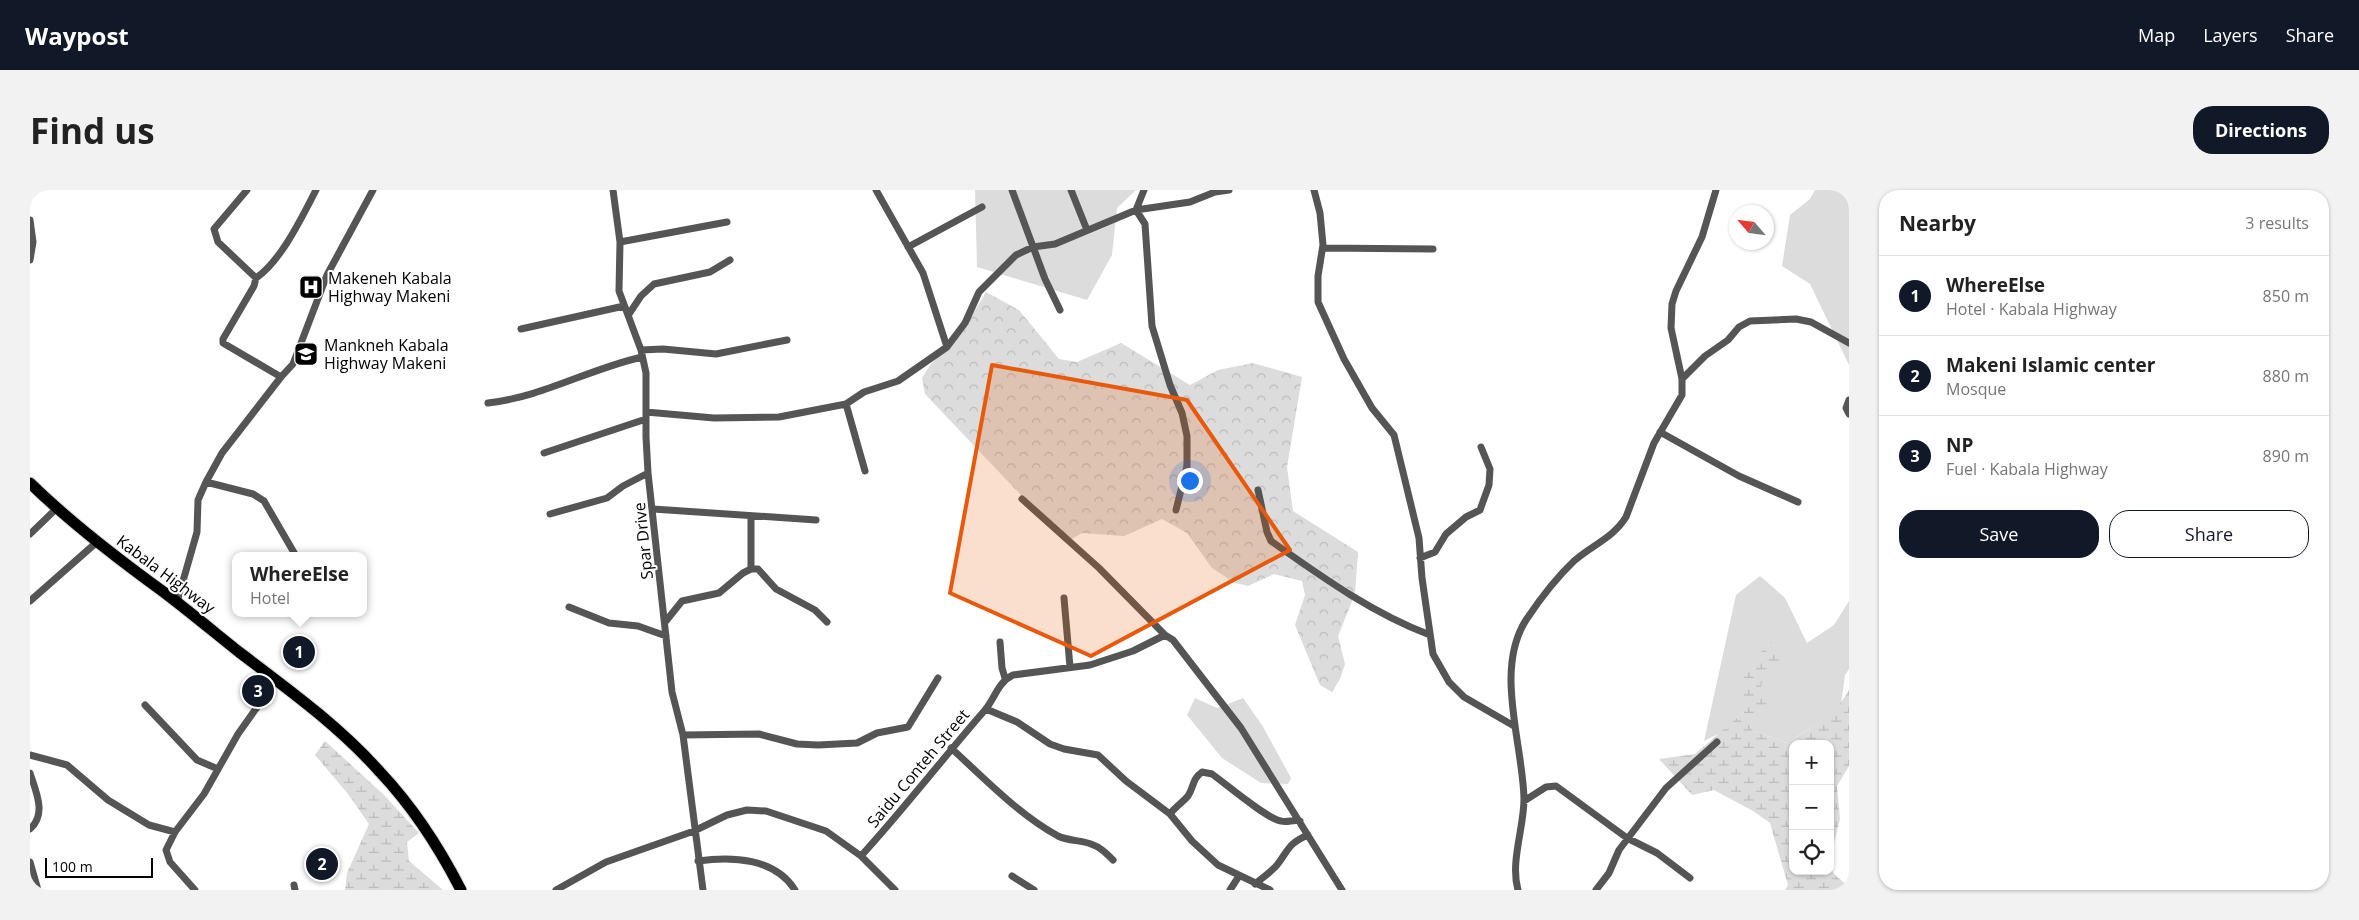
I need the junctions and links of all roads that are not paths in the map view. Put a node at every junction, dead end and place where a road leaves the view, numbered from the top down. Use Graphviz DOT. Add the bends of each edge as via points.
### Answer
graph roads {
  1 [pos="247,190"];
  2 [pos="316,190"];
  3 [pos="373,190"];
  4 [pos="613,190"];
  5 [pos="876,190"];
  6 [pos="1012,190"];
  7 [pos="1071,190"];
  8 [pos="1144,190"];
  9 [pos="1229,190"];
  10 [pos="1314,190"];
  11 [pos="1716,190"];
  12 [pos="1214,191"];
  13 [pos="982,207"];
  14 [pos="1136,210"];
  15 [pos="30,220"];
  16 [pos="727,222"];
  17 [pos="1086,230"];
  18 [pos="620,242"];
  19 [pos="908,247"];
  20 [pos="1033,247"];
  21 [pos="1323,248"];
  22 [pos="1433,248"];
  23 [pos="30,260"];
  24 [pos="730,260"];
  25 [pos="256,278"];
  26 [pos="624,306"];
  27 [pos="1060,310"];
  28 [pos="629,314"];
  29 [pos="521,329"];
  30 [pos="787,340"];
  31 [pos="1849,343"];
  32 [pos="946,347"];
  33 [pos="641,354"];
  34 [pos="281,377"];
  35 [pos="1682,379"];
  36 [pos="1849,400"];
  37 [pos="488,403"];
  38 [pos="846,404"];
  39 [pos="1849,414"];
  40 [pos="646,416"];
  41 [pos="1660,432"];
  42 [pos="1481,447"];
  43 [pos="544,453"];
  44 [pos="865,471"];
  45 [pos="648,473"];
  46 [pos="206,482"];
  47 [pos="30,483"];
  48 [pos="1258,490"];
  49 [pos="1022,499"];
  50 [pos="1798,502"];
  51 [pos="56,509"];
  52 [pos="653,509"];
  53 [pos="1176,510"];
  54 [pos="550,514"];
  55 [pos="751,516"];
  56 [pos="816,520"];
  57 [pos="30,534"];
  58 [pos="97,542"];
  59 [pos="294,552"];
  60 [pos="1420,558"];
  61 [pos="750,569"];
  62 [pos="1064,598"];
  63 [pos="30,600"];
  64 [pos="177,602"];
  65 [pos="569,607"];
  66 [pos="666,621"];
  67 [pos="827,622"];
  68 [pos="1165,635"];
  69 [pos="1430,635"];
  70 [pos="666,636"];
  71 [pos="1000,642"];
  72 [pos="1070,667"];
  73 [pos="938,678"];
  74 [pos="1006,678"];
  75 [pos="276,679"];
  76 [pos="145,705"];
  77 [pos="986,708"];
  78 [pos="1514,726"];
  79 [pos="684,736"];
  80 [pos="1717,742"];
  81 [pos="951,748"];
  82 [pos="30,755"];
  83 [pos="218,769"];
  84 [pos="30,773"];
  85 [pos="1524,801"];
  86 [pos="1170,814"];
  87 [pos="1300,821"];
  88 [pos="30,829"];
  89 [pos="694,831"];
  90 [pos="175,832"];
  91 [pos="1308,835"];
  92 [pos="1628,838"];
  93 [pos="860,856"];
  94 [pos="1113,860"];
  95 [pos="698,861"];
  96 [pos="30,862"];
  97 [pos="1012,876"];
  98 [pos="1239,876"];
  99 [pos="1690,878"];
  100 [pos="1255,884"];
  101 [pos="38,890"];
  102 [pos="195,890"];
  103 [pos="461,890"];
  104 [pos="556,890"];
  105 [pos="703,890"];
  106 [pos="795,890"];
  107 [pos="895,890"];
  108 [pos="1034,890"];
  109 [pos="1230,890"];
  110 [pos="1270,890"];
  111 [pos="1342,890"];
  112 [pos="1518,890"];
  113 [pos="1596,890"];
  1 -- 25 [label="street" via="220,219 214,235"];
  2 -- 25 [label="street" via="295,229 269,266"];
  3 -- 34 [label="street" via="328,275 293,364"];
  4 -- 18 [label="street, Spar Drive"];
  5 -- 19 [label="street"];
  6 -- 20 [label="street"];
  7 -- 17 [label="street"];
  8 -- 14 [label="street"];
  9 -- 12 [label="street"];
  10 -- 21 [label="street" via="1320,212"];
  11 -- 35 [label="street" via="1702,237 1672,304 1671,328"];
  12 -- 14 [label="street" via="1190,202"];
  13 -- 19 [label="street"];
  14 -- 17 [label="street"];
  14 -- 53 [label="street" via="1145,224 1152,326 1187,436 1188,466"];
  15 -- 23 [label="street" via="33,242"];
  16 -- 18 [label="street"];
  17 -- 20 [label="street" via="1054,244"];
  18 -- 26 [label="street, Spar Drive" via="619,291"];
  19 -- 32 [label="street" via="923,273"];
  20 -- 27 [label="street"];
  20 -- 32 [label="street" via="1016,255 979,292 965,323"];
  21 -- 22 [label="street"];
  21 -- 60 [label="street" via="1318,276 1320,310 1372,408 1394,435 1414,513"];
  24 -- 28 [label="street" via="710,272 654,284"];
  25 -- 34 [label="street" via="223,343"];
  26 -- 28 [label="street, Spar Drive"];
  26 -- 29 [label="street"];
  28 -- 33 [label="street, Spar Drive"];
  30 -- 33 [label="street" via="716,354 663,349"];
  31 -- 35 [label="street" via="1811,322 1796,319 1750,321 1705,356"];
  32 -- 38 [label="street" via="902,378 864,392"];
  33 -- 37 [label="street" via="539,393"];
  33 -- 40 [label="street, Spar Drive" via="646,373"];
  34 -- 46 [label="street" via="222,453"];
  35 -- 41 [label="street" via="1679,403"];
  36 -- 39 [label="street" via="1846,408"];
  38 -- 40 [label="street" via="771,417"];
  38 -- 44 [label="street"];
  40 -- 43 [label="street"];
  40 -- 45 [label="street, Spar Drive"];
  41 -- 50 [label="street" via="1739,476"];
  41 -- 78 [label="street" via="1620,527 1568,568 1549,588 1517,637 1513,668"];
  42 -- 60 [label="street" via="1490,469 1489,485 1480,510 1446,534 1435,552"];
  45 -- 52 [label="street, Spar Drive"];
  45 -- 54 [label="street" via="607,498"];
  46 -- 59 [label="street" via="253,494 264,501"];
  46 -- 64 [label="street" via="198,500 197,532"];
  47 -- 51 [label="main road, Kabala Highway"];
  48 -- 69 [label="street" via="1271,541 1365,605"];
  49 -- 68 [label="street" via="1099,568"];
  51 -- 57 [label="street"];
  51 -- 58 [label="main road, Kabala Highway"];
  52 -- 55 [label="street"];
  52 -- 66 [label="street, Spar Drive"];
  55 -- 56 [label="street"];
  55 -- 61 [label="street"];
  58 -- 63 [label="street"];
  58 -- 64 [label="main road, Kabala Highway"];
  60 -- 69 [label="street"];
  61 -- 66 [label="street" via="719,593 682,601"];
  61 -- 67 [label="street" via="758,569 776,589 814,610"];
  62 -- 72 [label="street"];
  64 -- 75 [label="main road, Kabala Highway"];
  65 -- 70 [label="street" via="609,623 638,626"];
  66 -- 70 [label="street, Spar Drive"];
  68 -- 72 [label="street" via="1133,651 1090,665"];
  68 -- 87 [label="street" via="1173,640 1241,728"];
  69 -- 78 [label="street" via="1432,654 1449,682 1464,697"];
  70 -- 79 [label="street, Spar Drive" via="672,692"];
  71 -- 74 [label="street"];
  72 -- 74 [label="street"];
  73 -- 79 [label="street" via="908,727 877,733 857,742 797,744 759,734"];
  74 -- 77 [label="street"];
  75 -- 83 [label="street"];
  75 -- 103 [label="main road, Kabala Highway" via="342,733 380,771 435,843"];
  76 -- 83 [label="street" via="197,760"];
  77 -- 81 [label="street, Saidu Conteh Street"];
  77 -- 86 [label="street, Saidu Conteh Street" via="1064,750 1098,755"];
  78 -- 85 [label="street"];
  79 -- 89 [label="street, Spar Drive"];
  80 -- 92 [label="street" via="1666,788"];
  81 -- 93 [label="street, Saidu Conteh Street"];
  81 -- 94 [label="street" via="993,787 1046,828 1060,837 1091,844"];
  82 -- 90 [label="street" via="67,765 116,805 149,825"];
  83 -- 90 [label="street" via="204,794"];
  84 -- 88 [label="street" via="40,815"];
  85 -- 92 [label="street" via="1546,786 1556,786"];
  85 -- 112 [label="street" via="1516,873"];
  86 -- 87 [label="street" via="1188,796 1195,776 1202,772 1212,774 1282,822"];
  86 -- 98 [label="street, Saidu Conteh Street" via="1205,855"];
  87 -- 91 [label="street"];
  89 -- 93 [label="street" via="727,814 766,811 826,831"];
  89 -- 95 [label="street, Spar Drive"];
  89 -- 104 [label="street" via="606,862"];
  90 -- 102 [label="street" via="166,850 170,862"];
  91 -- 100 [label="street" via="1294,841 1276,866"];
  91 -- 111 [label="street"];
  92 -- 99 [label="street" via="1656,852"];
  92 -- 113 [label="street"];
  93 -- 107 [label="street"];
  95 -- 105 [label="street, Spar Drive"];
  95 -- 106 [label="street" via="744,859 780,872"];
  96 -- 101 [label="street"];
  97 -- 108 [label="street"];
  98 -- 100 [label="street, Saidu Conteh Street"];
  98 -- 109 [label="street"];
  100 -- 110 [label="street, Saidu Conteh Street"];
}
